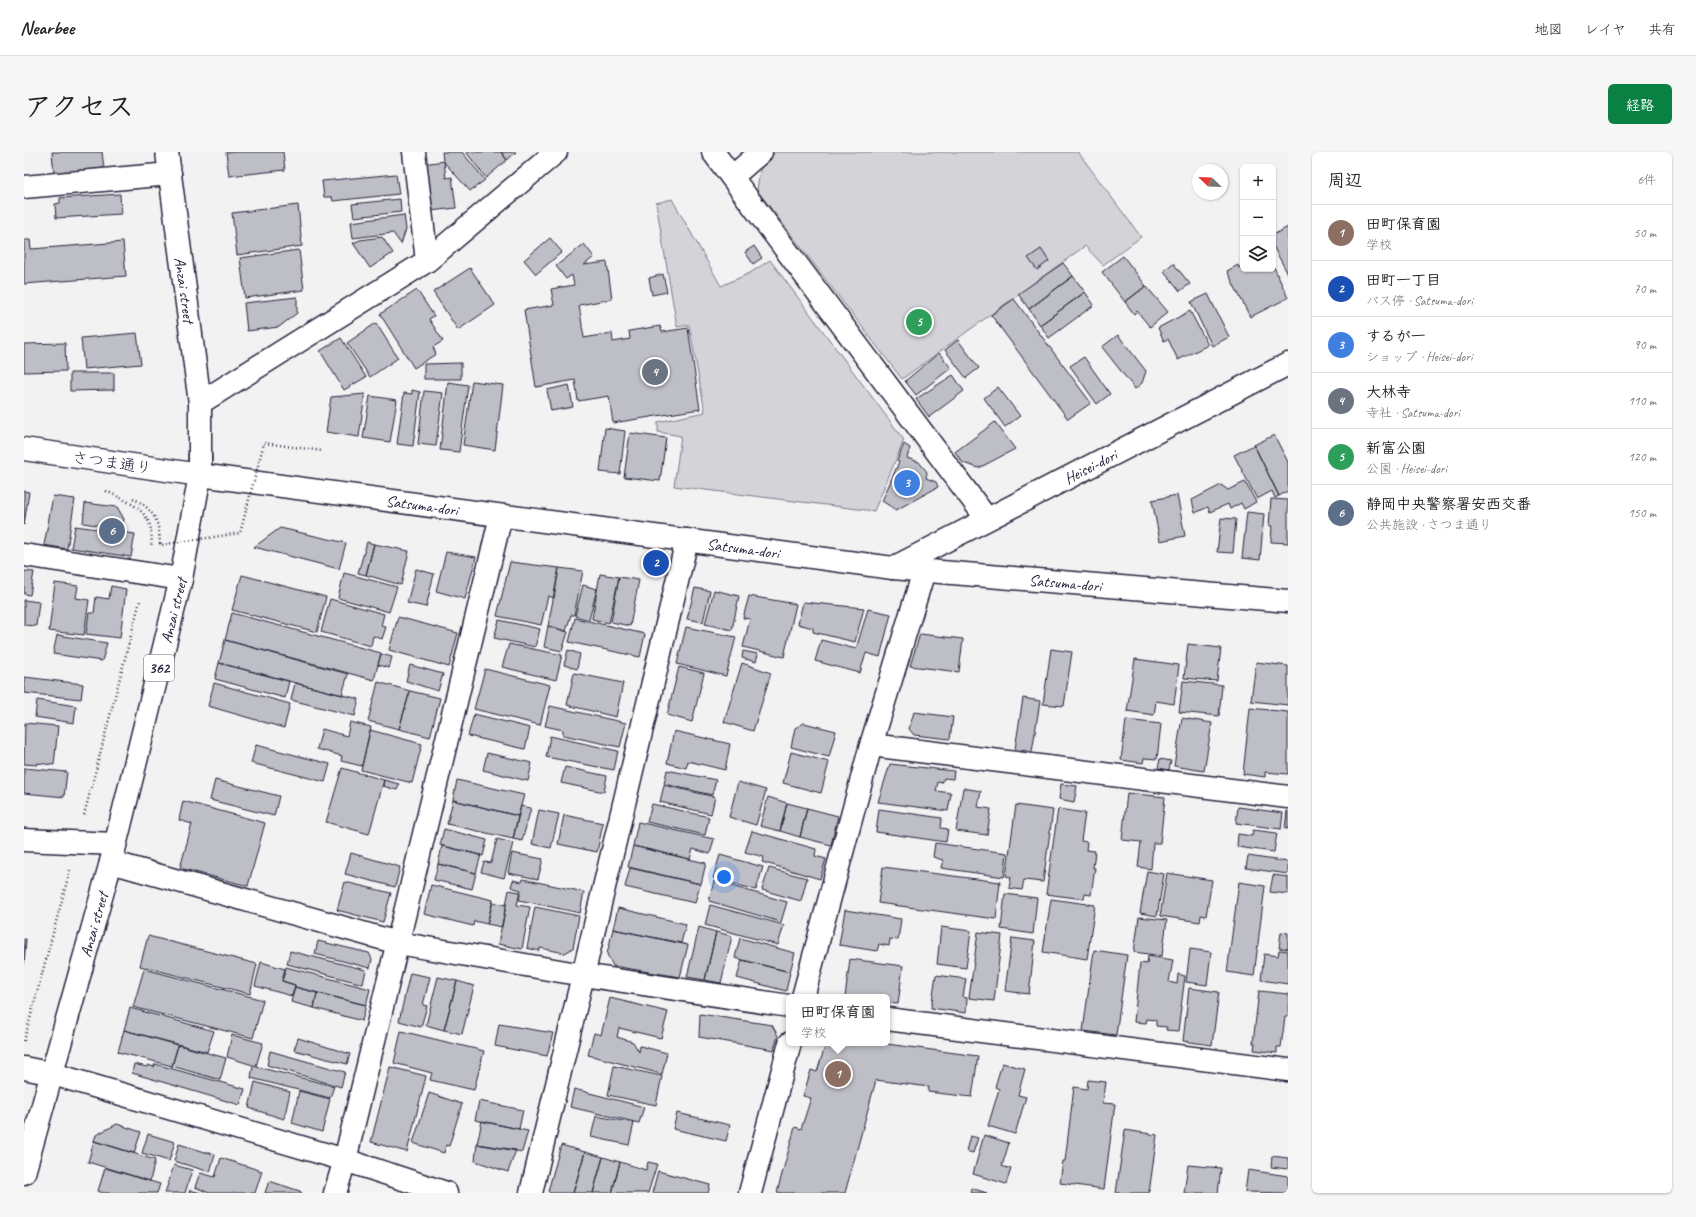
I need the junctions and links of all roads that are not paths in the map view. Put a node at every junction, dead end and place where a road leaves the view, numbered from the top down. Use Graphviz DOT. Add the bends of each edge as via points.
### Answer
graph roads {
  1 [pos="167,152"];
  2 [pos="414,152"];
  3 [pos="556,152"];
  4 [pos="713,152"];
  5 [pos="761,152"];
  6 [pos="170,174"];
  7 [pos="732,177"];
  8 [pos="24,187"];
  9 [pos="427,261"];
  10 [pos="1288,364"];
  11 [pos="200,403"];
  12 [pos="24,449"];
  13 [pos="200,475"];
  14 [pos="501,516"];
  15 [pos="987,519"];
  16 [pos="687,540"];
  17 [pos="24,556"];
  18 [pos="893,568"];
  19 [pos="924,571"];
  20 [pos="181,579"];
  21 [pos="1288,601"];
  22 [pos="871,744"];
  23 [pos="1288,797"];
  24 [pos="24,840"];
  25 [pos="113,853"];
  26 [pos="398,943"];
  27 [pos="583,975"];
  28 [pos="804,994"];
  29 [pos="786,1006"];
  30 [pos="890,1019"];
  31 [pos="789,1046"];
  32 [pos="24,1068"];
  33 [pos="1288,1070"];
  34 [pos="52,1074"];
  35 [pos="345,1160"];
  36 [pos="24,1174"];
  37 [pos="335,1193"];
  38 [pos="446,1193"];
  39 [pos="531,1193"];
  40 [pos="750,1193"];
  1 -- 6 [label="main road, Anzai street"];
  2 -- 9 [label="main road"];
  3 -- 9 [label="main road"];
  4 -- 7 [label="main road"];
  5 -- 7 [label="main road"];
  6 -- 8 [label="main road"];
  6 -- 11 [label="main road, Anzai street"];
  7 -- 15 [label="main road"];
  9 -- 11 [label="main road"];
  10 -- 15 [label="main road, Heisei-dori"];
  11 -- 13 [label="main road, Anzai street"];
  12 -- 13 [label="main road, さつま通り"];
  13 -- 14 [label="main road, Satsuma-dori"];
  13 -- 20 [label="main road, Anzai street / 362"];
  14 -- 16 [label="main road, Satsuma-dori"];
  14 -- 26 [label="main road"];
  15 -- 18 [label="main road, Heisei-dori"];
  16 -- 18 [label="main road, Satsuma-dori"];
  16 -- 27 [label="main road"];
  17 -- 20 [label="main road"];
  18 -- 19 [label="main road, Satsuma-dori"];
  19 -- 21 [label="main road, Satsuma-dori"];
  19 -- 22 [label="main road"];
  20 -- 25 [label="main road, Anzai street / 362"];
  22 -- 23 [label="main road"];
  22 -- 28 [label="main road"];
  24 -- 25 [label="main road" via="77,843"];
  25 -- 26 [label="main road"];
  25 -- 34 [label="main road, Anzai street / 362"];
  26 -- 27 [label="main road"];
  26 -- 35 [label="main road"];
  27 -- 29 [label="main road"];
  27 -- 39 [label="main road"];
  30 -- 33 [label="main road"];
  31 -- 40 [label="main road"];
  32 -- 34 [label="main road"];
  34 -- 35 [label="main road"];
  34 -- 36 [label="main road, Anzai street / 362"];
  35 -- 37 [label="main road"];
  35 -- 38 [label="main road"];
}
